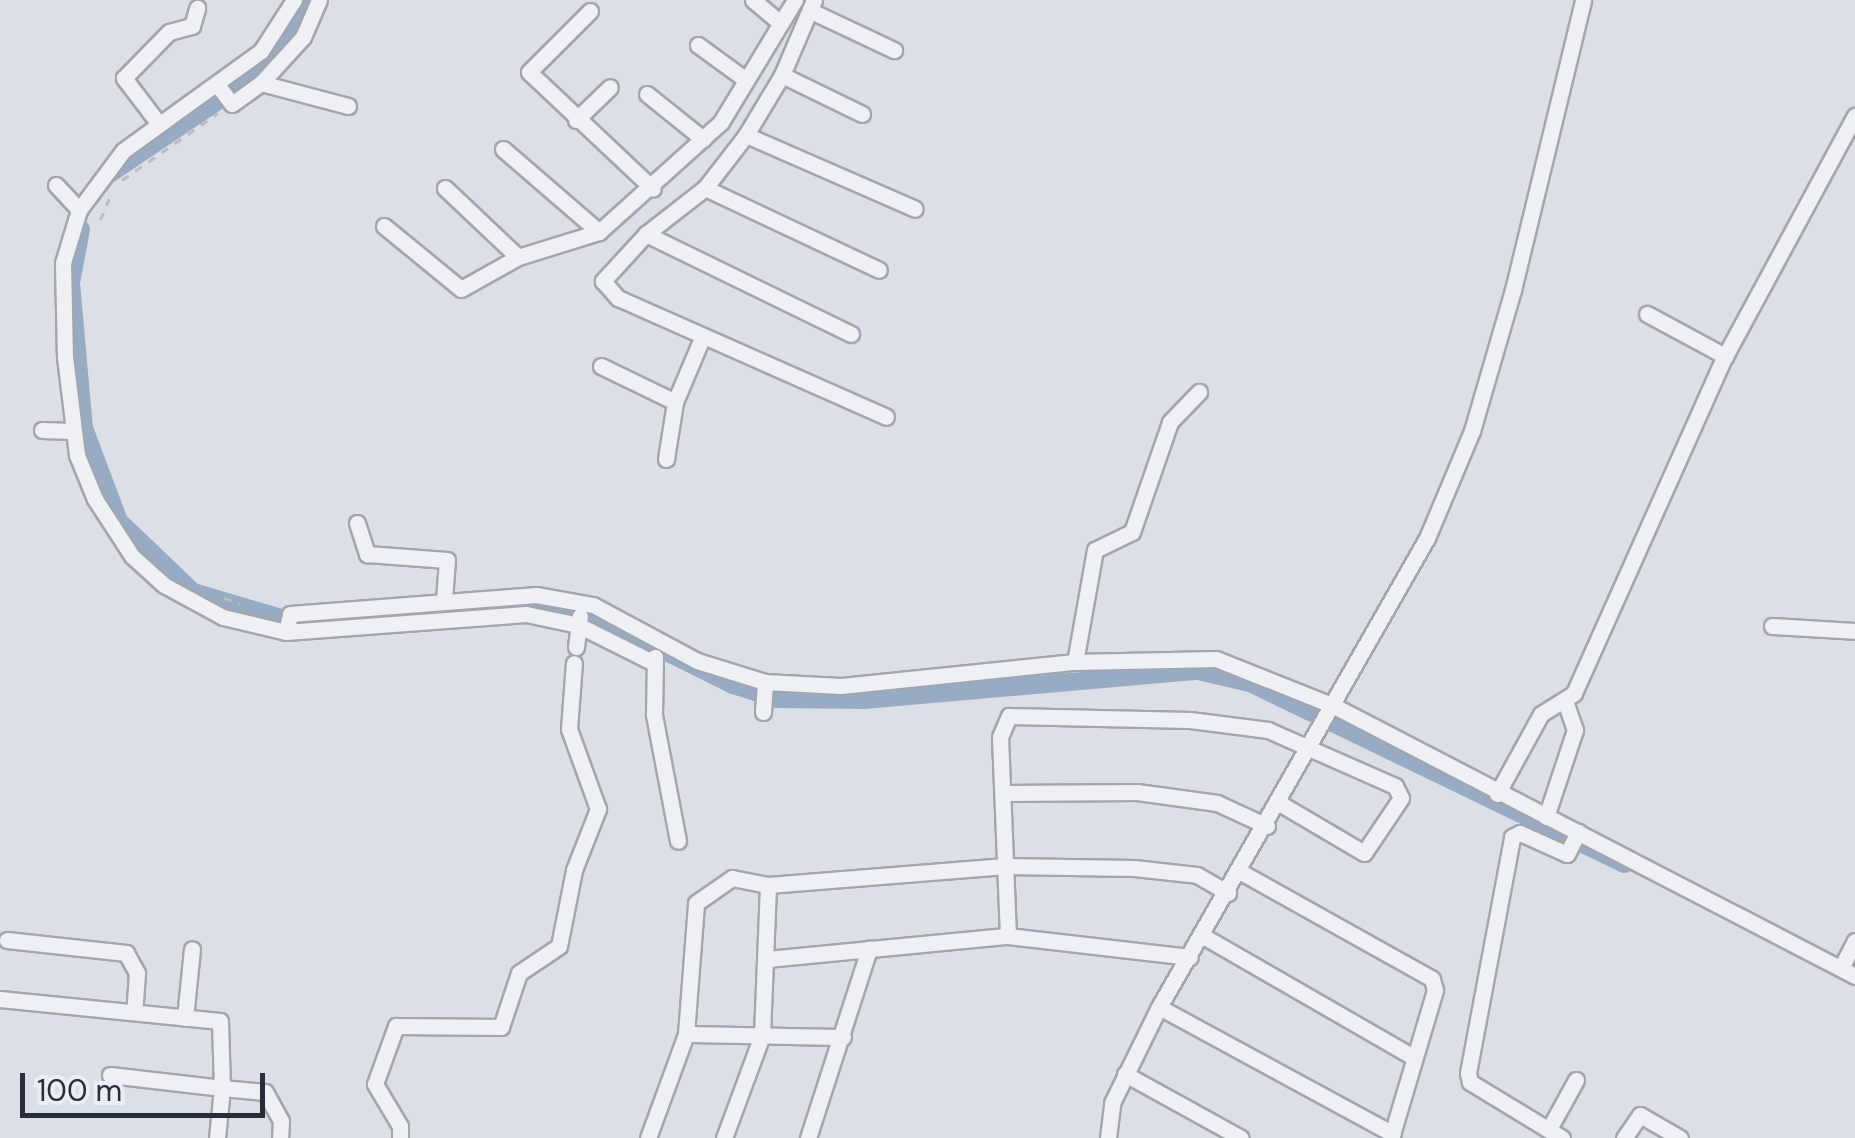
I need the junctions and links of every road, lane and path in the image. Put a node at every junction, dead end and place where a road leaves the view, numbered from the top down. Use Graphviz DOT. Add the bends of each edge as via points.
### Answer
graph roads {
  1 [pos="294,0"];
  2 [pos="319,0"];
  3 [pos="753,0"];
  4 [pos="794,0"];
  5 [pos="1583,0"];
  6 [pos="812,6"];
  7 [pos="196,8"];
  8 [pos="590,11"];
  9 [pos="778,21"];
  10 [pos="698,44"];
  11 [pos="894,50"];
  12 [pos="782,75"];
  13 [pos="746,80"];
  14 [pos="261,82"];
  15 [pos="610,86"];
  16 [pos="647,94"];
  17 [pos="225,95"];
  18 [pos="348,106"];
  19 [pos="862,114"];
  20 [pos="1855,116"];
  21 [pos="576,120"];
  22 [pos="160,124"];
  23 [pos="746,135"];
  24 [pos="703,139"];
  25 [pos="503,149"];
  26 [pos="119,183"];
  27 [pos="56,185"];
  28 [pos="445,188"];
  29 [pos="705,188"];
  30 [pos="653,189"];
  31 [pos="110,198"];
  32 [pos="915,209"];
  33 [pos="79,210"];
  34 [pos="100,220"];
  35 [pos="384,226"];
  36 [pos="599,232"];
  37 [pos="646,234"];
  38 [pos="518,258"];
  39 [pos="879,270"];
  40 [pos="1647,314"];
  41 [pos="851,334"];
  42 [pos="702,338"];
  43 [pos="1726,356"];
  44 [pos="601,366"];
  45 [pos="1199,392"];
  46 [pos="675,402"];
  47 [pos="886,417"];
  48 [pos="42,430"];
  49 [pos="73,431"];
  50 [pos="666,459"];
  51 [pos="357,523"];
  52 [pos="221,597"];
  53 [pos="444,600"];
  54 [pos="254,608"];
  55 [pos="581,614"];
  56 [pos="288,626"];
  57 [pos="1772,626"];
  58 [pos="1855,630"];
  59 [pos="655,652"];
  60 [pos="1075,662"];
  61 [pos="1566,701"];
  62 [pos="1331,710"];
  63 [pos="1313,743"];
  64 [pos="1002,793"];
  65 [pos="1497,794"];
  66 [pos="1279,803"];
  67 [pos="1546,817"];
  68 [pos="1267,826"];
  69 [pos="1575,840"];
  70 [pos="678,841"];
  71 [pos="1005,866"];
  72 [pos="1240,871"];
  73 [pos="768,885"];
  74 [pos="1228,893"];
  75 [pos="1008,936"];
  76 [pos="1203,936"];
  77 [pos="7,940"];
  78 [pos="1855,941"];
  79 [pos="192,949"];
  80 [pos="869,949"];
  81 [pos="1190,958"];
  82 [pos="767,959"];
  83 [pos="1848,971"];
  84 [pos="0,999"];
  85 [pos="1160,1008"];
  86 [pos="134,1012"];
  87 [pos="185,1018"];
  88 [pos="686,1034"];
  89 [pos="762,1035"];
  90 [pos="843,1037"];
  91 [pos="1412,1056"];
  92 [pos="1125,1074"];
  93 [pos="110,1075"];
  94 [pos="1576,1080"];
  95 [pos="222,1088"];
  96 [pos="1556,1133"];
  97 [pos="1392,1136"];
  98 [pos="217,1138"];
  99 [pos="280,1138"];
  100 [pos="400,1138"];
  101 [pos="648,1138"];
  102 [pos="724,1138"];
  103 [pos="808,1138"];
  104 [pos="1108,1138"];
  105 [pos="1242,1138"];
  106 [pos="1624,1138"];
  107 [pos="1680,1138"];
  1 -- 17 [label="street"];
  2 -- 14 [label="street" via="303,37"];
  3 -- 9 [label="street"];
  4 -- 9 [label="street"];
  5 -- 62 [label="street" via="1472,431 1427,538"];
  6 -- 11 [label="street"];
  6 -- 12 [label="street"];
  7 -- 22 [label="street" via="192,26 169,32 124,78"];
  8 -- 21 [label="street" via="529,72"];
  9 -- 13 [label="street"];
  10 -- 13 [label="street"];
  12 -- 19 [label="street"];
  12 -- 23 [label="street"];
  13 -- 24 [label="street"];
  14 -- 17 [label="street"];
  14 -- 18 [label="street"];
  15 -- 21 [label="street"];
  16 -- 24 [label="street"];
  17 -- 22 [label="street"];
  17 -- 26 [label="path"];
  20 -- 43 [label="street"];
  21 -- 30 [label="street"];
  22 -- 33 [label="street" via="105,168"];
  23 -- 29 [label="street"];
  23 -- 32 [label="street"];
  24 -- 30 [label="street"];
  25 -- 36 [label="street"];
  27 -- 33 [label="street"];
  28 -- 38 [label="street"];
  29 -- 37 [label="street"];
  29 -- 39 [label="street"];
  30 -- 36 [label="street"];
  31 -- 34 [label="path"];
  33 -- 49 [label="street" via="64,263"];
  35 -- 38 [label="street" via="455,288"];
  36 -- 38 [label="street"];
  37 -- 41 [label="street"];
  37 -- 42 [label="street" via="606,276 606,289"];
  40 -- 43 [label="street"];
  42 -- 46 [label="street"];
  42 -- 47 [label="street"];
  43 -- 61 [label="street"];
  44 -- 46 [label="street"];
  45 -- 60 [label="street" via="1170,422 1132,532 1095,550"];
  46 -- 50 [label="street"];
  48 -- 49 [label="street"];
  49 -- 56 [label="street" via="95,500 132,556 192,604"];
  51 -- 53 [label="street" via="367,554 447,560"];
  52 -- 54 [label="path"];
  53 -- 55 [label="street" via="519,594"];
  53 -- 56 [label="street"];
  55 -- 56 [label="street"];
  55 -- 59 [label="street"];
  55 -- 59 [label="street"];
  55 -- 100 [label="street" via="570,729 598,810 574,870 559,946 519,973 501,1026 396,1026 374,1084 400,1126"];
  57 -- 58 [label="street"];
  59 -- 60 [label="street" via="764,696"];
  59 -- 70 [label="street" via="654,715"];
  60 -- 62 [label="street" via="1208,657 1276,678"];
  61 -- 65 [label="street" via="1541,714"];
  61 -- 67 [label="street" via="1575,730"];
  62 -- 63 [label="street"];
  62 -- 65 [label="street"];
  63 -- 64 [label="street" via="1236,725 1015,714 1000,727"];
  63 -- 66 [label="street"];
  63 -- 66 [label="street" via="1395,786 1401,798 1364,853"];
  64 -- 68 [label="street" via="1137,792 1217,803"];
  64 -- 71 [label="street"];
  65 -- 67 [label="street"];
  66 -- 68 [label="street"];
  67 -- 69 [label="street"];
  68 -- 72 [label="street"];
  69 -- 83 [label="street"];
  69 -- 96 [label="street" via="1512,838 1468,1073 1470,1082"];
  71 -- 73 [label="street"];
  71 -- 74 [label="street" via="1188,873"];
  71 -- 75 [label="street"];
  72 -- 74 [label="street"];
  72 -- 91 [label="street" via="1430,976 1435,990"];
  73 -- 82 [label="street"];
  73 -- 88 [label="street" via="732,878 696,903"];
  74 -- 76 [label="street"];
  75 -- 80 [label="street"];
  75 -- 81 [label="street"];
  76 -- 81 [label="street"];
  76 -- 91 [label="street"];
  77 -- 86 [label="street" via="126,953 138,973"];
  78 -- 83 [label="street"];
  79 -- 87 [label="street"];
  80 -- 82 [label="street"];
  80 -- 90 [label="street"];
  81 -- 85 [label="street"];
  82 -- 89 [label="street"];
  84 -- 86 [label="street"];
  85 -- 92 [label="street"];
  85 -- 97 [label="street"];
  86 -- 87 [label="street"];
  87 -- 95 [label="street" via="220,1021"];
  88 -- 89 [label="street"];
  88 -- 101 [label="street"];
  89 -- 90 [label="street"];
  89 -- 102 [label="street"];
  90 -- 103 [label="street"];
  91 -- 97 [label="street"];
  92 -- 104 [label="street" via="1112,1102"];
  92 -- 105 [label="street"];
  93 -- 95 [label="street"];
  94 -- 96 [label="street"];
  95 -- 98 [label="street"];
  95 -- 99 [label="street" via="265,1092 281,1122"];
  106 -- 107 [label="street" via="1640,1115"];
}
